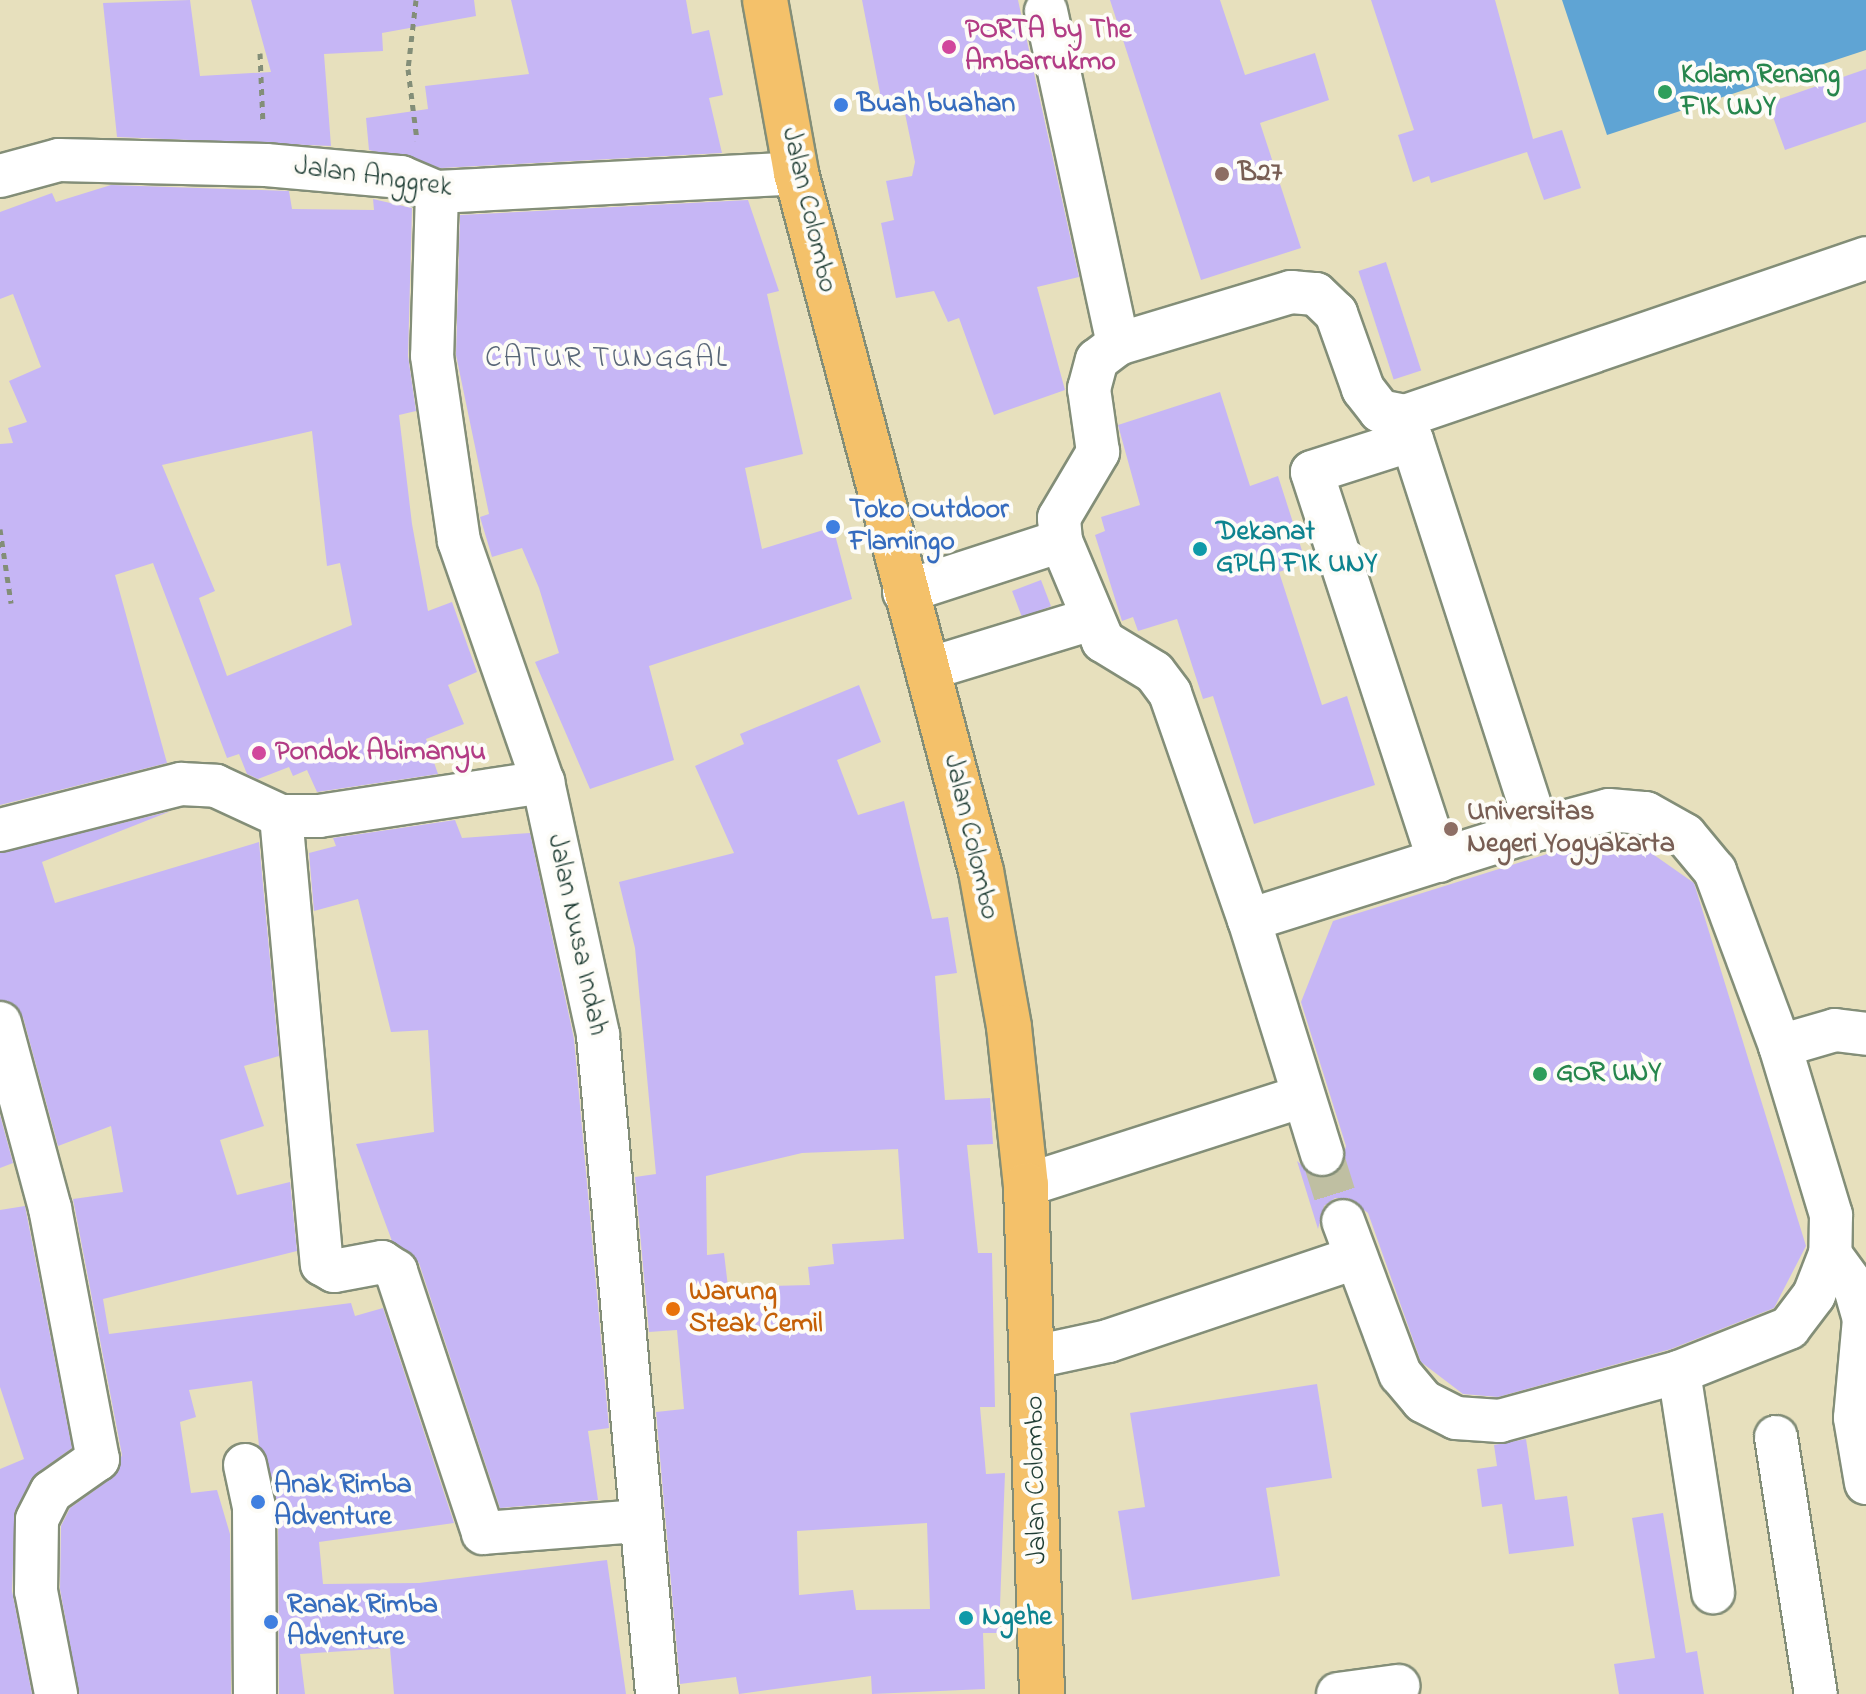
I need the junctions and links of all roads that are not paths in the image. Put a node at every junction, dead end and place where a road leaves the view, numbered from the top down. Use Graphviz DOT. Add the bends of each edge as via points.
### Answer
graph roads {
  1 [pos="765,0"];
  2 [pos="1046,11"];
  3 [pos="796,173"];
  4 [pos="0,176"];
  5 [pos="429,188"];
  6 [pos="1866,258"];
  7 [pos="1118,344"];
  8 [pos="1061,541"];
  9 [pos="904,592"];
  10 [pos="1088,620"];
  11 [pos="928,669"];
  12 [pos="543,782"];
  13 [pos="281,816"];
  14 [pos="1538,829"];
  15 [pos="0,830"];
  16 [pos="1439,861"];
  17 [pos="1249,920"];
  18 [pos="0,1023"];
  19 [pos="1866,1034"];
  20 [pos="1780,1046"];
  21 [pos="1303,1096"];
  22 [pos="16,1145"];
  23 [pos="1322,1154"];
  24 [pos="1026,1185"];
  25 [pos="1830,1254"];
  26 [pos="1034,1357"];
  27 [pos="1679,1372"];
  28 [pos="1776,1437"];
  29 [pos="245,1465"];
  30 [pos="1866,1483"];
  31 [pos="639,1521"];
  32 [pos="1713,1592"];
  33 [pos="1398,1686"];
  34 [pos="56,1694"];
  35 [pos="255,1694"];
  36 [pos="657,1694"];
  37 [pos="1042,1694"];
  38 [pos="1338,1694"];
  39 [pos="1816,1694"];
  1 -- 3 [label="main road, Jalan Colombo"];
  2 -- 7 [label="street"];
  3 -- 5 [label="street, Jalan Anggrek"];
  3 -- 9 [label="main road, Jalan Colombo"];
  4 -- 5 [label="street, Jalan Anggrek" via="59,160 266,165 330,167"];
  5 -- 12 [label="street, Jalan Nusa Indah" via="432,356 447,478 466,567"];
  6 -- 7 [label="street" via="1405,416 1380,411 1363,389 1336,313 1316,294 1291,292"];
  7 -- 8 [label="street" via="1097,360 1089,389 1098,452 1059,518"];
  8 -- 9 [label="street"];
  8 -- 10 [label="street"];
  9 -- 11 [label="main road, Jalan Colombo"];
  10 -- 11 [label="street"];
  10 -- 17 [label="street" via="1103,641 1154,672 1170,693"];
  11 -- 24 [label="main road, Jalan Colombo" via="981,871"];
  12 -- 13 [label="street" via="363,814"];
  12 -- 31 [label="street, Jalan Nusa Indah" via="606,1092"];
  13 -- 15 [label="street" via="216,786 181,784"];
  13 -- 31 [label="street" via="322,1264 334,1271 382,1262 398,1275 483,1533"];
  14 -- 16 [label="street"];
  14 -- 16 [label="street" via="1412,440 1312,472"];
  14 -- 20 [label="street" via="1609,810 1646,813 1685,835 1715,871"];
  16 -- 17 [label="street"];
  17 -- 21 [label="street"];
  18 -- 22 [label="street"];
  19 -- 20 [label="street" via="1835,1030"];
  20 -- 25 [label="street" via="1831,1215"];
  21 -- 23 [label="street"];
  21 -- 24 [label="street"];
  22 -- 34 [label="street" via="98,1459 51,1492 37,1520 36,1591"];
  24 -- 26 [label="main road, Jalan Colombo"];
  25 -- 27 [label="street" via="1814,1295 1789,1328"];
  25 -- 30 [label="street" via="1855,1288 1864,1319 1855,1418"];
  26 -- 27 [label="street" via="1108,1341 1349,1239 1400,1374 1423,1401 1456,1418 1500,1421"];
  26 -- 37 [label="main road, Jalan Colombo"];
  27 -- 32 [label="street"];
  28 -- 39 [label="street"];
  29 -- 35 [label="street" via="254,1507"];
  31 -- 36 [label="street, Jalan Nusa Indah"];
  33 -- 38 [label="street"];
}
